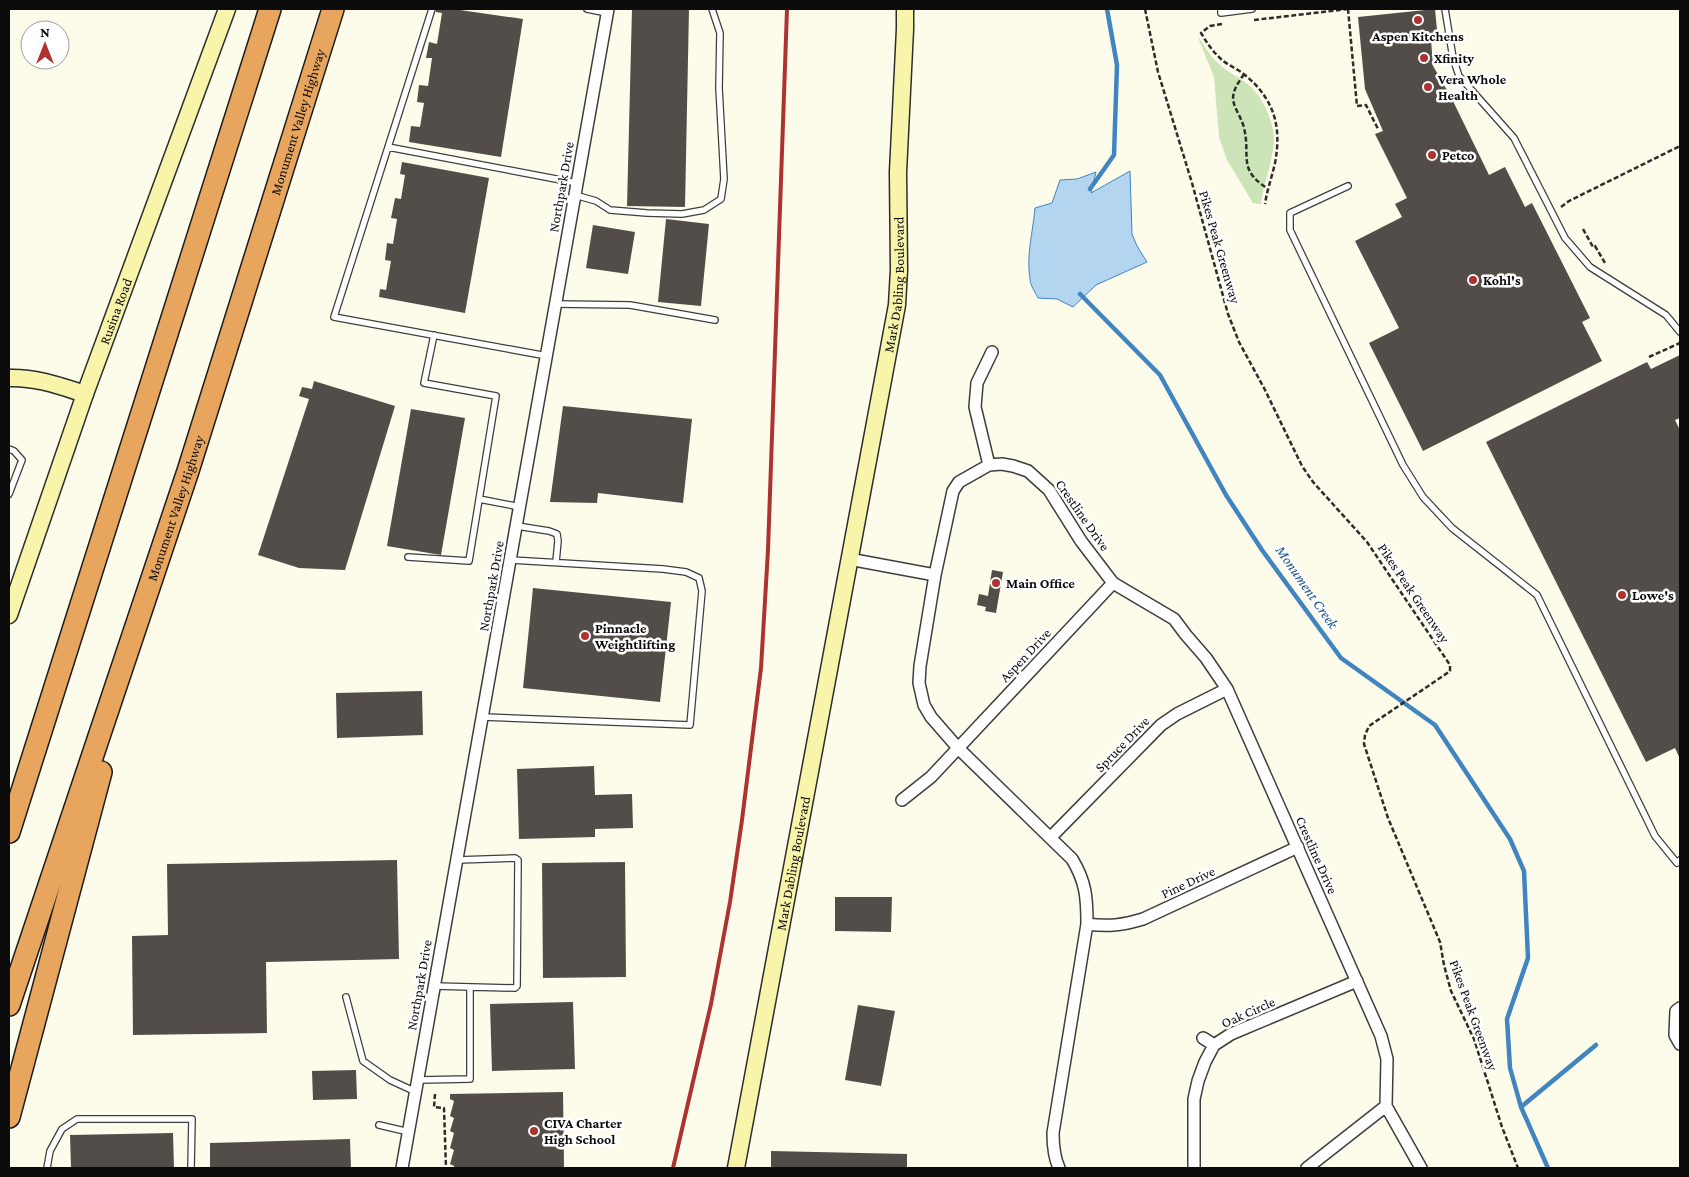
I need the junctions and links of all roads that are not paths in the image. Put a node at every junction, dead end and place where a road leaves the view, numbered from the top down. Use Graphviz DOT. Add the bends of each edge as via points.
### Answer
graph roads {
  1 [pos="227,9"];
  2 [pos="270,9"];
  3 [pos="333,9"];
  4 [pos="432,9"];
  5 [pos="587,9"];
  6 [pos="712,9"];
  7 [pos="905,9"];
  8 [pos="1221,9"];
  9 [pos="1252,9"];
  10 [pos="1445,9"];
  11 [pos="607,11"];
  12 [pos="388,147"];
  13 [pos="577,183"];
  14 [pos="1348,186"];
  15 [pos="575,195"];
  16 [pos="556,304"];
  17 [pos="715,320"];
  18 [pos="1680,332"];
  19 [pos="434,335"];
  20 [pos="992,352"];
  21 [pos="547,356"];
  22 [pos="9,378"];
  23 [pos="85,394"];
  24 [pos="9,449"];
  25 [pos="989,465"];
  26 [pos="9,494"];
  27 [pos="479,499"];
  28 [pos="520,507"];
  29 [pos="517,526"];
  30 [pos="408,557"];
  31 [pos="849,559"];
  32 [pos="511,560"];
  33 [pos="556,562"];
  34 [pos="935,575"];
  35 [pos="1113,583"];
  36 [pos="9,615"];
  37 [pos="140,617"];
  38 [pos="1227,690"];
  39 [pos="483,717"];
  40 [pos="42,726"];
  41 [pos="958,748"];
  42 [pos="902,800"];
  43 [pos="9,805"];
  44 [pos="9,832"];
  45 [pos="1051,837"];
  46 [pos="1298,848"];
  47 [pos="457,860"];
  48 [pos="1680,860"];
  49 [pos="1087,924"];
  50 [pos="1357,982"];
  51 [pos="434,986"];
  52 [pos="470,987"];
  53 [pos="346,998"];
  54 [pos="9,1005"];
  55 [pos="1680,1008"];
  56 [pos="1203,1038"];
  57 [pos="1680,1044"];
  58 [pos="1214,1045"];
  59 [pos="417,1086"];
  60 [pos="1386,1106"];
  61 [pos="9,1117"];
  62 [pos="380,1125"];
  63 [pos="409,1132"];
  64 [pos="46,1168"];
  65 [pos="192,1168"];
  66 [pos="402,1168"];
  67 [pos="736,1168"];
  68 [pos="1060,1168"];
  69 [pos="1194,1168"];
  70 [pos="1307,1168"];
  71 [pos="1421,1168"];
  1 -- 23 [label="street, Rusina Road"];
  2 -- 40 [label="highway"];
  3 -- 37 [label="highway, Monument Valley Highway"];
  4 -- 12 [label="lane"];
  5 -- 11 [label="lane"];
  6 -- 15 [label="lane" via="720,33 719,88 724,179 721,199 704,210 647,214 610,210 596,201"];
  7 -- 31 [label="street, Mark Dabling Boulevard" via="896,305"];
  8 -- 9 [label="lane" via="1221,13"];
  10 -- 18 [label="lane" via="1452,58 1459,76 1514,138 1565,238 1590,267 1666,315"];
  11 -- 13 [label="street, Northpark Drive"];
  12 -- 13 [label="lane"];
  12 -- 19 [label="lane" via="334,317"];
  13 -- 15 [label="street, Northpark Drive"];
  14 -- 48 [label="lane" via="1290,214 1290,230 1403,465 1423,497 1452,528 1537,595 1655,836 1677,863"];
  15 -- 16 [label="street, Northpark Drive"];
  16 -- 17 [label="lane" via="630,305"];
  16 -- 21 [label="street, Northpark Drive"];
  19 -- 21 [label="lane"];
  19 -- 27 [label="lane" via="424,384 496,396"];
  20 -- 25 [label="street" via="977,383 974,407"];
  21 -- 28 [label="street, Northpark Drive"];
  22 -- 23 [label="street" via="44,382"];
  23 -- 36 [label="street, Rusina Road" via="17,583"];
  24 -- 26 [label="lane" via="22,460"];
  25 -- 34 [label="street" via="959,482 953,491"];
  25 -- 35 [label="street, Crestline Drive" via="1013,466 1038,479"];
  27 -- 28 [label="lane"];
  27 -- 30 [label="lane" via="469,561"];
  28 -- 29 [label="street, Northpark Drive"];
  29 -- 32 [label="street, Northpark Drive"];
  29 -- 33 [label="lane" via="557,534"];
  31 -- 34 [label="street"];
  31 -- 67 [label="street, Mark Dabling Boulevard"];
  32 -- 33 [label="lane"];
  32 -- 39 [label="street, Northpark Drive"];
  33 -- 39 [label="lane" via="663,569 686,572 699,578 702,591 690,725"];
  34 -- 41 [label="street" via="919,683 924,705 931,717"];
  35 -- 38 [label="street, Crestline Drive" via="1174,619"];
  35 -- 41 [label="street, Aspen Drive"];
  37 -- 54 [label="highway, Monument Valley Highway"];
  37 -- 61 [label="highway"];
  38 -- 45 [label="street, Spruce Drive" via="1161,725"];
  38 -- 46 [label="street, Crestline Drive"];
  39 -- 47 [label="street, Northpark Drive"];
  40 -- 43 [label="highway"];
  40 -- 44 [label="highway"];
  41 -- 42 [label="street, Aspen Drive" via="931,777"];
  41 -- 45 [label="street"];
  45 -- 49 [label="street" via="1080,871 1087,899"];
  46 -- 49 [label="street, Pine Drive" via="1143,919 1107,927"];
  46 -- 50 [label="street, Crestline Drive"];
  47 -- 51 [label="street, Northpark Drive"];
  47 -- 52 [label="lane" via="518,860 517,986"];
  49 -- 68 [label="street" via="1053,1134 1053,1148"];
  50 -- 58 [label="street, Oak Circle" via="1231,1034"];
  50 -- 60 [label="street, Crestline Drive" via="1381,1036 1387,1059"];
  51 -- 52 [label="lane"];
  51 -- 59 [label="street, Northpark Drive"];
  52 -- 59 [label="lane" via="470,1079"];
  53 -- 59 [label="lane" via="363,1061 390,1080"];
  55 -- 57 [label="street" via="1676,1011 1675,1035"];
  56 -- 58 [label="street"];
  58 -- 69 [label="street, Oak Circle" via="1194,1098"];
  59 -- 63 [label="street, Northpark Drive"];
  60 -- 70 [label="street"];
  60 -- 71 [label="street"];
  62 -- 63 [label="lane"];
  63 -- 66 [label="street, Northpark Drive"];
  64 -- 65 [label="lane" via="62,1129 77,1119 192,1118"];
}
